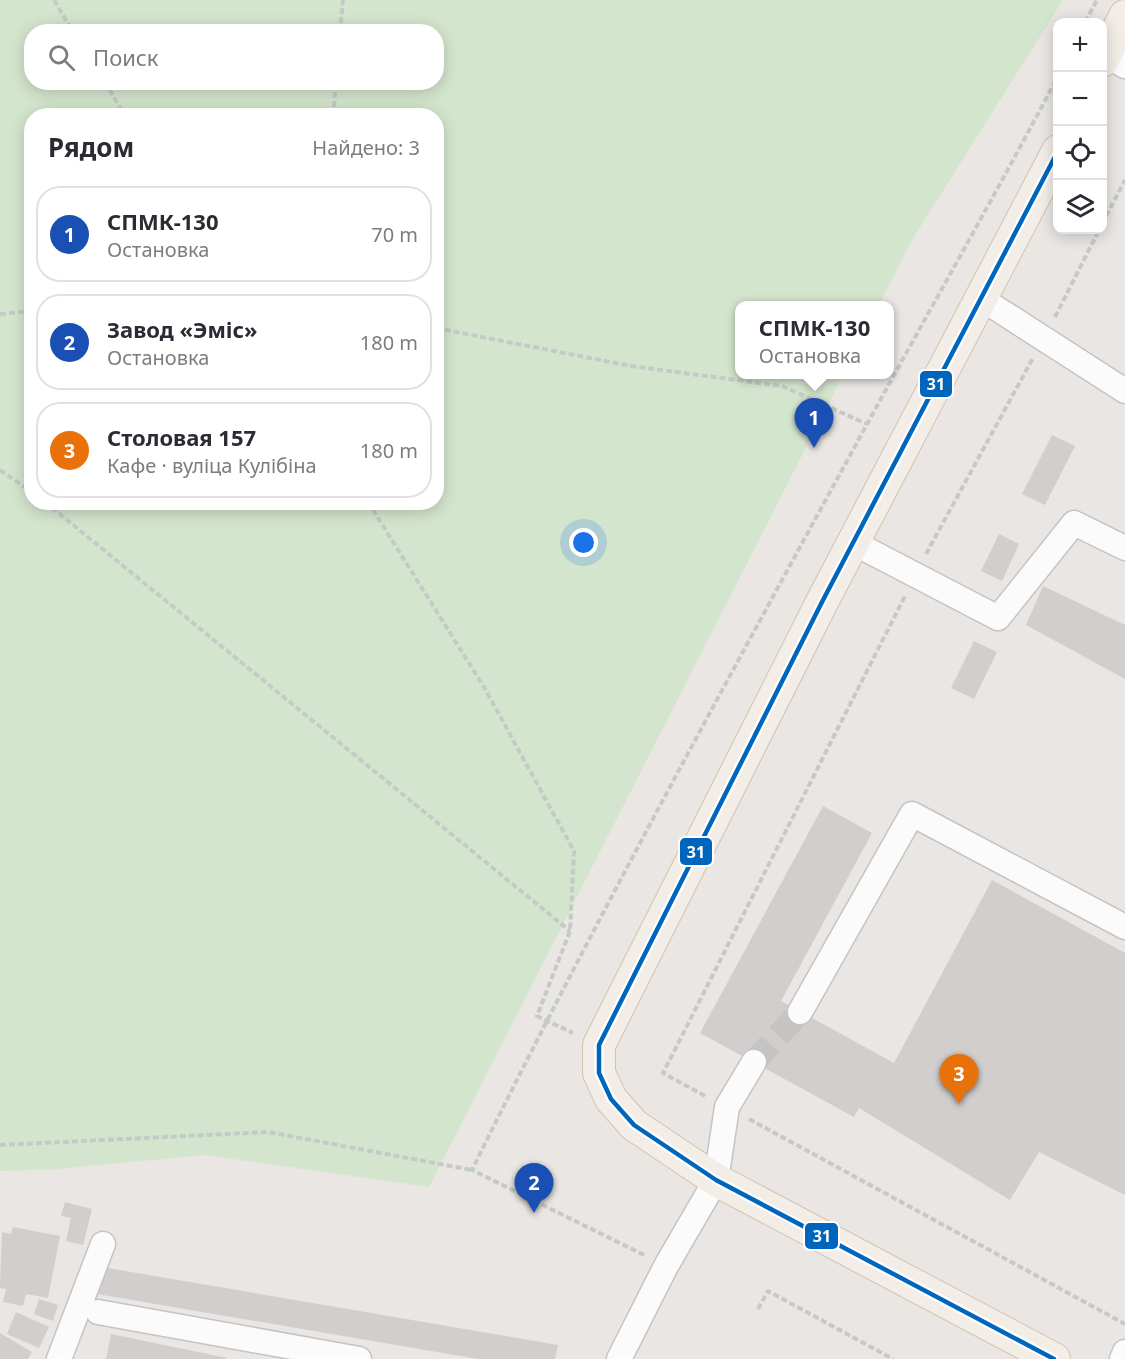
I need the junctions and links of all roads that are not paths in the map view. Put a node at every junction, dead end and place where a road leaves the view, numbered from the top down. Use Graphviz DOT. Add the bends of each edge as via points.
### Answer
graph roads {
  1 [pos="1125,16"];
  2 [pos="1111,61"];
  3 [pos="1053,161"];
  4 [pos="982,299"];
  5 [pos="1125,391"];
  6 [pos="854,543"];
  7 [pos="1125,548"];
  8 [pos="1125,927"];
  9 [pos="800,1012"];
  10 [pos="754,1062"];
  11 [pos="716,1180"];
  12 [pos="103,1244"];
  13 [pos="98,1312"];
  14 [pos="1125,1352"];
  15 [pos="622,1358"];
  16 [pos="59,1359"];
  17 [pos="359,1359"];
  18 [pos="1054,1359"];
  19 [pos="1122,1359"];
  1 -- 2 [label="main road"];
  3 -- 4 [label="main road"];
  4 -- 5 [label="street"];
  4 -- 6 [label="main road"];
  6 -- 7 [label="street" via="998,618 1074,523"];
  6 -- 11 [label="main road" via="599,1045 599,1073 611,1099 634,1125"];
  8 -- 9 [label="street" via="912,814"];
  10 -- 11 [label="street" via="727,1107"];
  11 -- 15 [label="street" via="666,1266"];
  11 -- 18 [label="main road"];
  12 -- 16 [label="street"];
  13 -- 17 [label="street"];
  14 -- 19 [label="street"];
}
